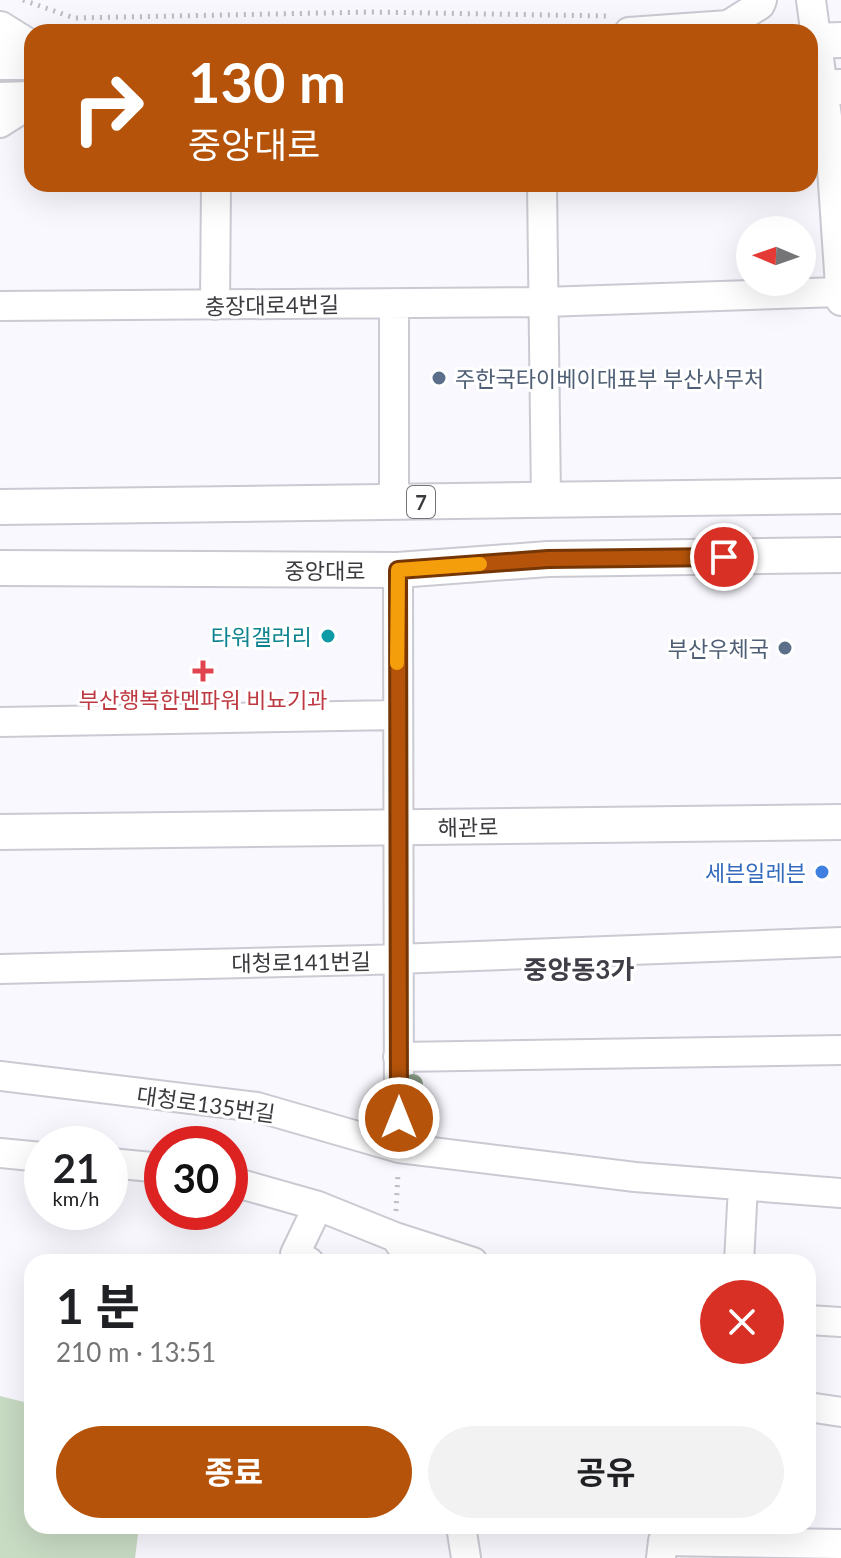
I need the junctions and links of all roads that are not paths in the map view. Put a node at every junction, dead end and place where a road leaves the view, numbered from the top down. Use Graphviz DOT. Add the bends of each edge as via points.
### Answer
graph roads {
  1 [pos="762,0"];
  2 [pos="811,0"];
  3 [pos="730,24"];
  4 [pos="818,24"];
  5 [pos="0,29"];
  6 [pos="822,40"];
  7 [pos="24,44"];
  8 [pos="0,62"];
  9 [pos="24,62"];
  10 [pos="825,88"];
  11 [pos="24,99"];
  12 [pos="0,100"];
  13 [pos="24,108"];
  14 [pos="0,123"];
  15 [pos="216,192"];
  16 [pos="542,192"];
  17 [pos="840,297"];
  18 [pos="544,302"];
  19 [pos="394,304"];
  20 [pos="215,305"];
  21 [pos="0,306"];
  22 [pos="841,496"];
  23 [pos="546,499"];
  24 [pos="394,503"];
  25 [pos="0,507"];
  26 [pos="841,555"];
  27 [pos="0,568"];
  28 [pos="398,570"];
  29 [pos="397,715"];
  30 [pos="0,722"];
  31 [pos="841,822"];
  32 [pos="404,828"];
  33 [pos="0,832"];
  34 [pos="841,942"];
  35 [pos="406,959"];
  36 [pos="0,969"];
  37 [pos="841,1050"];
  38 [pos="408,1057"];
  39 [pos="0,1076"];
  40 [pos="409,1150"];
  41 [pos="0,1153"];
  42 [pos="24,1155"];
  43 [pos="248,1186"];
  44 [pos="743,1186"];
  45 [pos="841,1193"];
  46 [pos="318,1206"];
  47 [pos="395,1237"];
  48 [pos="295,1254"];
  49 [pos="407,1254"];
  50 [pos="448,1254"];
  51 [pos="739,1254"];
  52 [pos="816,1320"];
  53 [pos="841,1322"];
  54 [pos="816,1408"];
  55 [pos="841,1412"];
  56 [pos="462,1534"];
  57 [pos="841,1544"];
  58 [pos="662,1549"];
  59 [pos="764,1550"];
  60 [pos="466,1558"];
  1 -- 3 [label="street"];
  2 -- 4 [label="street"];
  5 -- 7 [label="main road"];
  6 -- 10 [label="street"];
  8 -- 9 [label="main road"];
  10 -- 17 [label="street"];
  11 -- 12 [label="main road"];
  13 -- 14 [label="street"];
  15 -- 20 [label="street"];
  16 -- 18 [label="street"];
  17 -- 18 [label="street, 충장대로4번길"];
  18 -- 19 [label="street, 충장대로4번길"];
  18 -- 23 [label="street"];
  19 -- 20 [label="street, 충장대로4번길"];
  19 -- 24 [label="street"];
  20 -- 21 [label="street, 충장대로4번길"];
  22 -- 23 [label="main road, 7"];
  23 -- 24 [label="main road, 7"];
  24 -- 25 [label="main road, 7"];
  26 -- 28 [label="main road, 중앙대로" via="548,559"];
  27 -- 28 [label="main road, 중앙대로"];
  28 -- 29 [label="street"];
  29 -- 30 [label="street"];
  29 -- 32 [label="street"];
  31 -- 32 [label="main road, 해관로"];
  32 -- 33 [label="main road, 해관로"];
  32 -- 35 [label="street"];
  34 -- 35 [label="street, 대청로141번길"];
  35 -- 36 [label="street, 대청로141번길"];
  35 -- 38 [label="street"];
  37 -- 38 [label="street"];
  38 -- 40 [label="street"];
  39 -- 40 [label="street, 대청로135번길" via="257,1107"];
  40 -- 44 [label="street, 대청로135번길"];
  41 -- 42 [label="street"];
  43 -- 46 [label="street"];
  44 -- 45 [label="street, 대청로135번길"];
  44 -- 51 [label="street"];
  46 -- 47 [label="street"];
  46 -- 48 [label="street"];
  47 -- 49 [label="street"];
  47 -- 50 [label="street"];
  52 -- 53 [label="street"];
  54 -- 55 [label="street"];
  56 -- 60 [label="street"];
  57 -- 59 [label="street"];
  58 -- 59 [label="street"];
}
